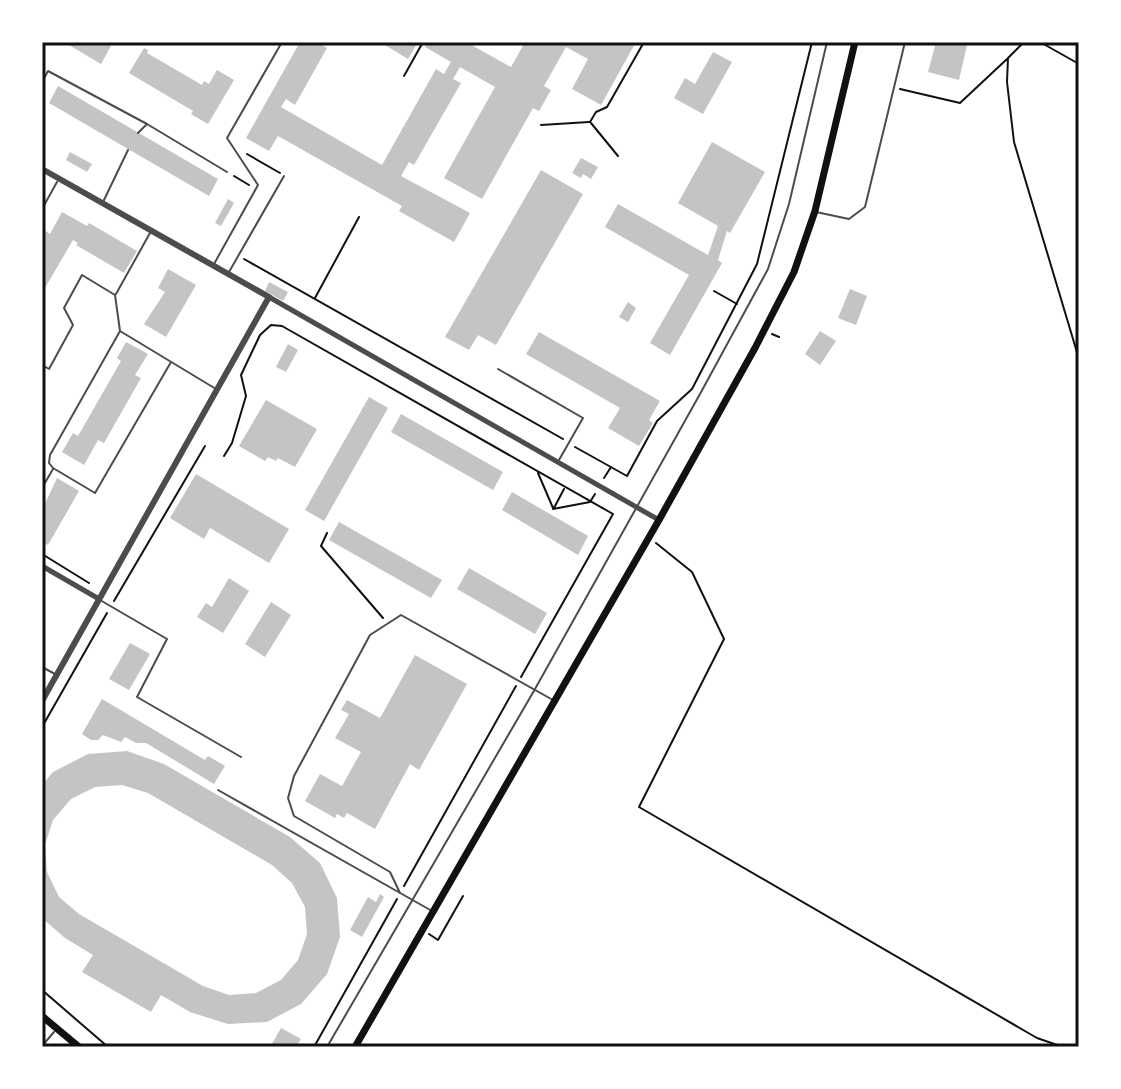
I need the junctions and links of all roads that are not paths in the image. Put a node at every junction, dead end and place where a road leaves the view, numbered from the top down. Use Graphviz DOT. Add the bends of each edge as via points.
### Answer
graph roads {
  1 [pos="282,42"];
  2 [pos="827,42"];
  3 [pos="855,42"];
  4 [pos="905,42"];
  5 [pos="42,68"];
  6 [pos="48,71"];
  7 [pos="42,82"];
  8 [pos="147,124"];
  9 [pos="138,133"];
  10 [pos="128,150"];
  11 [pos="42,169"];
  12 [pos="227,172"];
  13 [pos="284,176"];
  14 [pos="59,179"];
  15 [pos="103,203"];
  16 [pos="42,209"];
  17 [pos="815,211"];
  18 [pos="151,230"];
  19 [pos="213,265"];
  20 [pos="228,273"];
  21 [pos="115,295"];
  22 [pos="269,297"];
  23 [pos="120,331"];
  24 [pos="171,362"];
  25 [pos="42,365"];
  26 [pos="498,369"];
  27 [pos="217,389"];
  28 [pos="558,462"];
  29 [pos="53,468"];
  30 [pos="42,488"];
  31 [pos="636,506"];
  32 [pos="659,520"];
  33 [pos="42,566"];
  34 [pos="99,599"];
  35 [pos="42,667"];
  36 [pos="56,675"];
  37 [pos="535,689"];
  38 [pos="555,700"];
  39 [pos="42,701"];
  40 [pos="241,757"];
  41 [pos="218,790"];
  42 [pos="400,893"];
  43 [pos="412,900"];
  44 [pos="433,912"];
  45 [pos="42,1016"];
  46 [pos="57,1028"];
  47 [pos="42,1046"];
  48 [pos="79,1047"];
  49 [pos="327,1047"];
  50 [pos="355,1047"];
  1 -- 19 [label="lane" via="227,138 258,185"];
  2 -- 31 [label="lane" via="768,269"];
  3 -- 17 [label="main road"];
  4 -- 17 [label="lane" via="865,207 849,219"];
  5 -- 6 [label="lane"];
  6 -- 7 [label="lane"];
  6 -- 8 [label="lane"];
  8 -- 9 [label="lane"];
  8 -- 12 [label="lane"];
  10 -- 15 [label="lane"];
  11 -- 14 [label="street"];
  13 -- 20 [label="lane"];
  14 -- 15 [label="street"];
  14 -- 16 [label="lane"];
  15 -- 18 [label="street"];
  17 -- 32 [label="main road" via="794,272"];
  18 -- 19 [label="street"];
  18 -- 21 [label="lane"];
  19 -- 20 [label="street"];
  20 -- 22 [label="street"];
  21 -- 23 [label="lane"];
  21 -- 25 [label="lane" via="82,275 64,308 73,325 49,369"];
  22 -- 27 [label="street"];
  22 -- 28 [label="street"];
  23 -- 24 [label="lane"];
  23 -- 29 [label="lane" via="50,455"];
  24 -- 27 [label="lane"];
  24 -- 29 [label="lane" via="95,493"];
  26 -- 28 [label="lane" via="583,418"];
  27 -- 34 [label="street"];
  28 -- 31 [label="street"];
  29 -- 30 [label="lane"];
  31 -- 32 [label="street"];
  31 -- 37 [label="lane"];
  32 -- 38 [label="main road"];
  33 -- 34 [label="street"];
  34 -- 36 [label="street"];
  34 -- 40 [label="lane" via="167,639 137,697"];
  35 -- 36 [label="lane"];
  36 -- 39 [label="street"];
  37 -- 38 [label="lane"];
  37 -- 42 [label="lane" via="401,615 370,635 294,776 288,798 294,816 390,872"];
  37 -- 43 [label="lane"];
  38 -- 44 [label="main road"];
  41 -- 42 [label="lane"];
  42 -- 43 [label="lane"];
  43 -- 44 [label="lane"];
  43 -- 49 [label="lane"];
  44 -- 50 [label="main road"];
  45 -- 46 [label="main road"];
  46 -- 47 [label="lane"];
  46 -- 48 [label="main road"];
}
